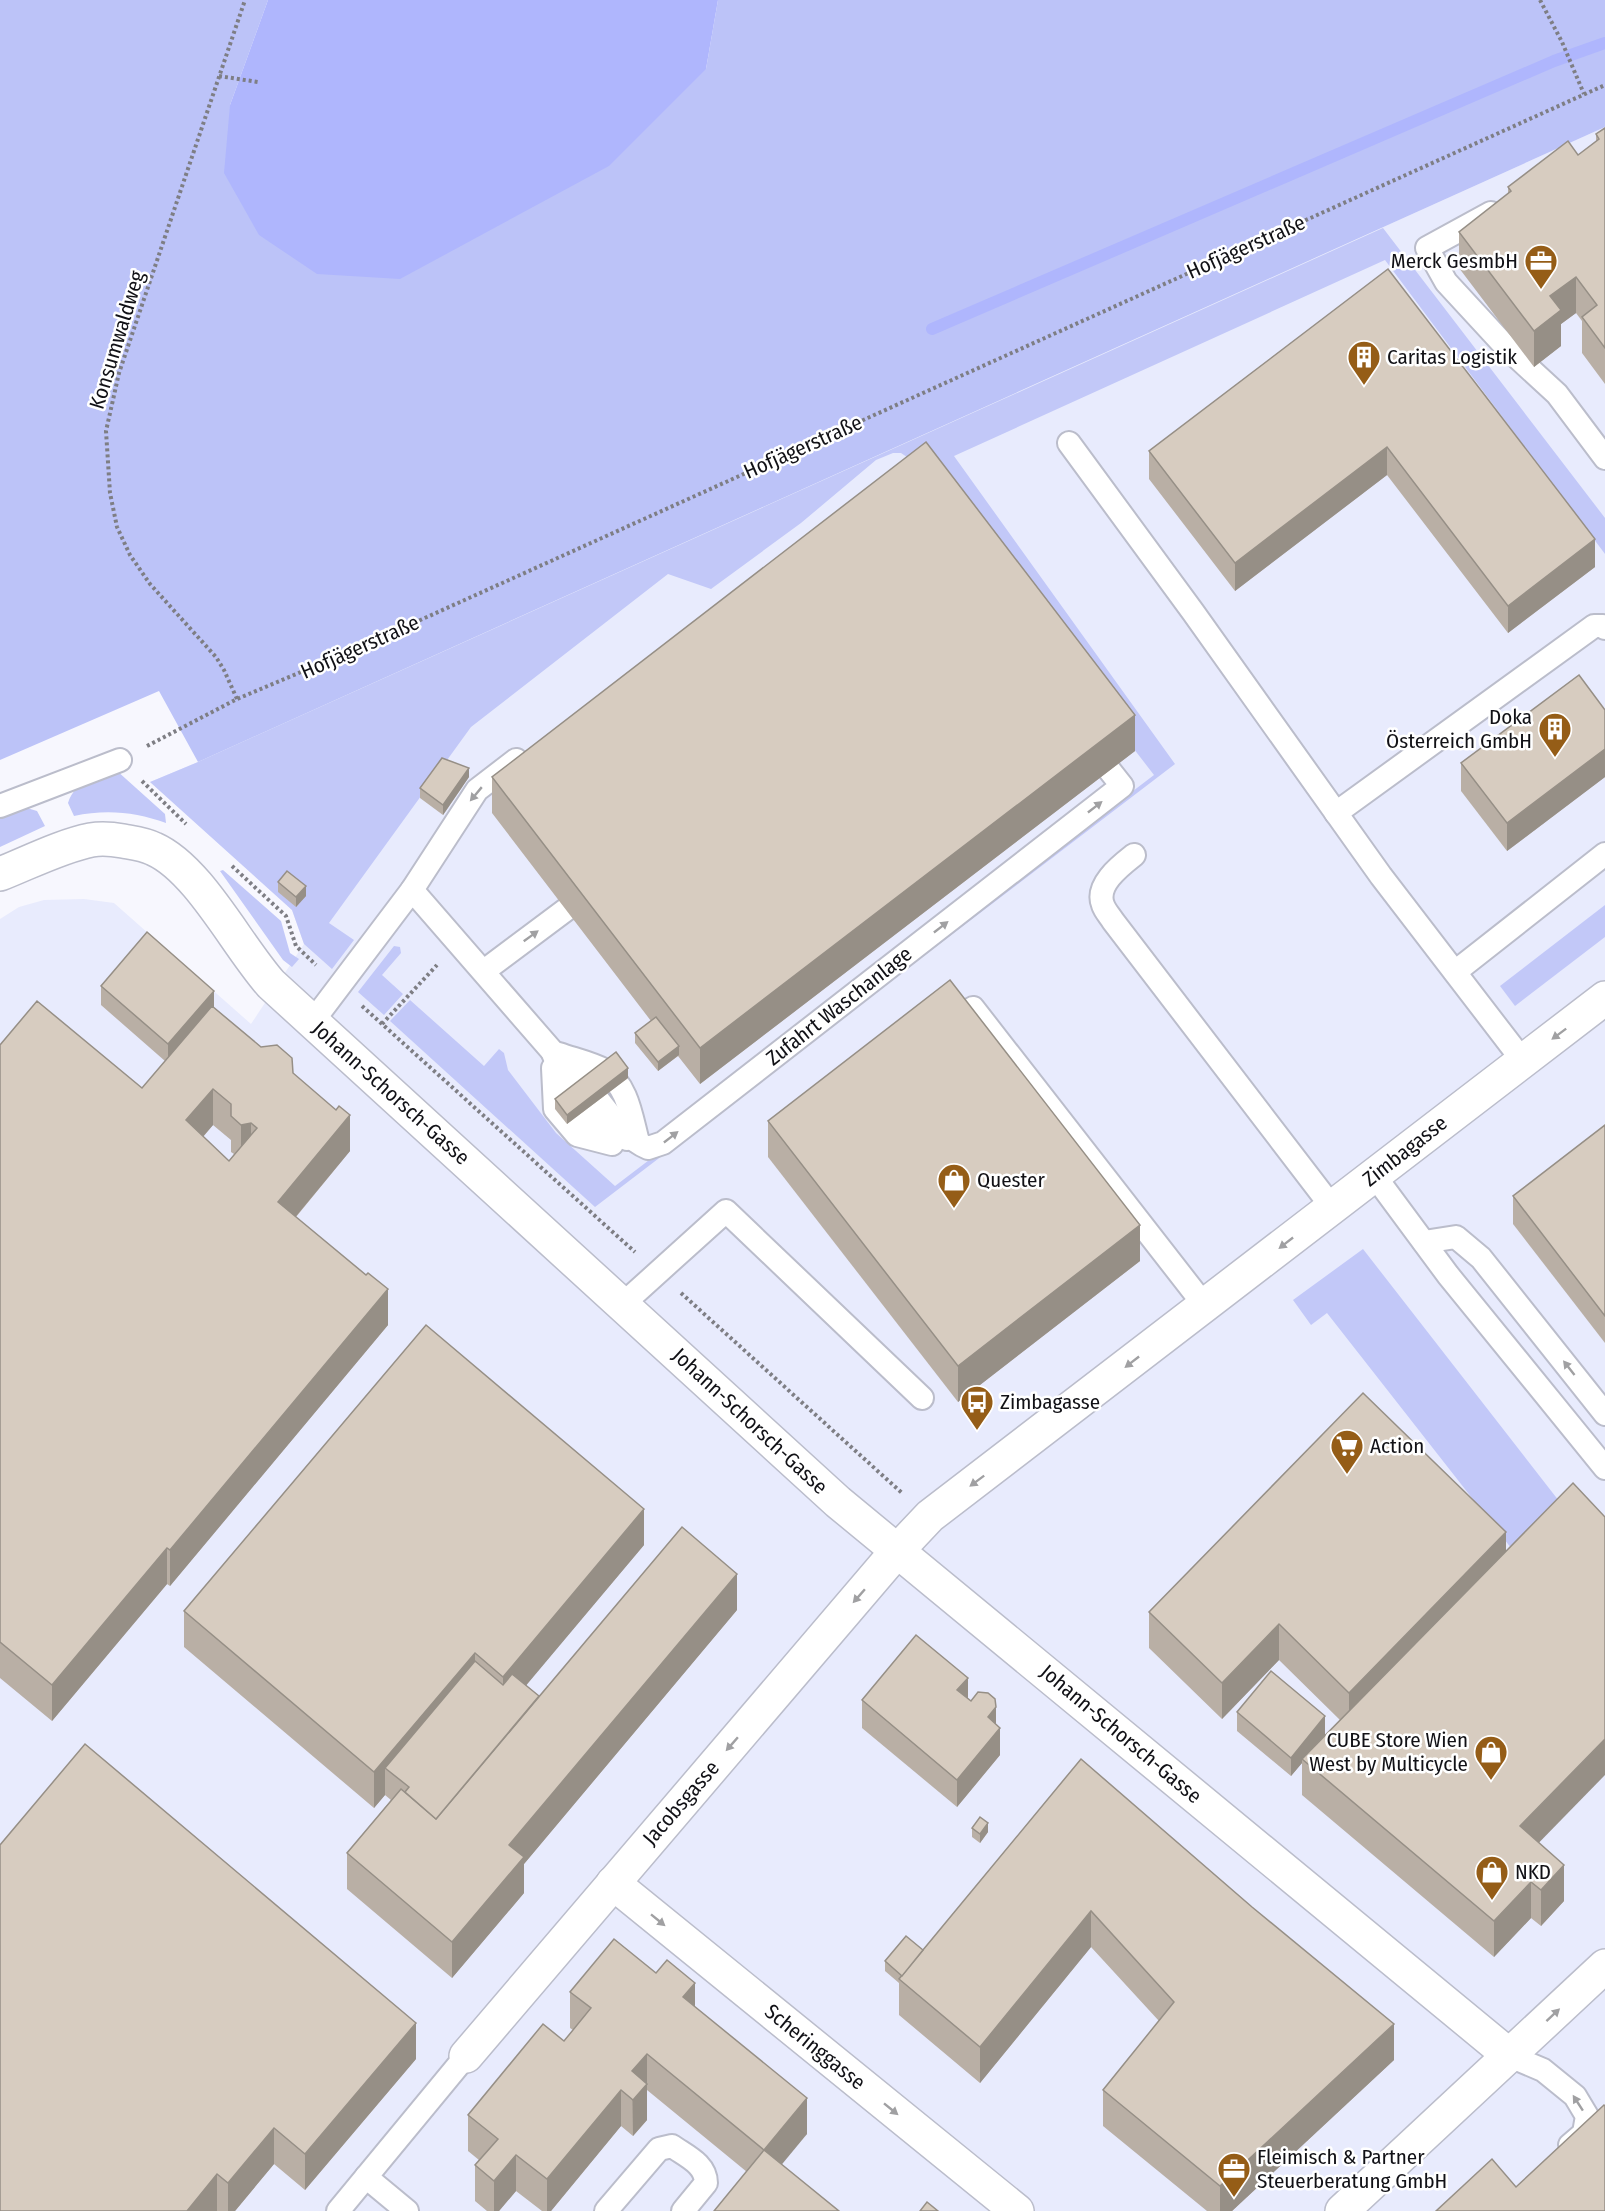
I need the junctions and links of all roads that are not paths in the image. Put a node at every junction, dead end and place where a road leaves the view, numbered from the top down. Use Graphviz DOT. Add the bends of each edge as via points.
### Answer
graph roads {
  1 [pos="1511,202"];
  2 [pos="1070,443"];
  3 [pos="1605,458"];
  4 [pos="1605,628"];
  5 [pos="1077,730"];
  6 [pos="533,748"];
  7 [pos="120,760"];
  8 [pos="0,806"];
  9 [pos="1336,813"];
  10 [pos="1605,854"];
  11 [pos="1134,855"];
  12 [pos="0,874"];
  13 [pos="610,877"];
  14 [pos="412,890"];
  15 [pos="484,970"];
  16 [pos="1455,972"];
  17 [pos="1605,998"];
  18 [pos="973,1008"];
  19 [pos="313,1021"];
  20 [pos="552,1051"];
  21 [pos="1523,1061"];
  22 [pos="638,1144"];
  23 [pos="1374,1175"];
  24 [pos="1332,1207"];
  25 [pos="1424,1242"];
  26 [pos="623,1304"];
  27 [pos="1205,1306"];
  28 [pos="922,1398"];
  29 [pos="1605,1414"];
  30 [pos="1605,1468"];
  31 [pos="897,1551"];
  32 [pos="613,1883"];
  33 [pos="1605,1966"];
  34 [pos="466,2056"];
  35 [pos="1510,2056"];
  36 [pos="1551,2162"];
  37 [pos="366,2177"];
  38 [pos="338,2211"];
  39 [pos="406,2211"];
  40 [pos="606,2211"];
  41 [pos="683,2211"];
  42 [pos="1017,2211"];
  43 [pos="1342,2211"];
  1 -- 3 [label="lane" via="1427,248 1446,282 1506,347 1557,394"];
  2 -- 9 [label="lane"];
  4 -- 9 [label="lane" via="1594,626"];
  22 -- 5 [label="lane, Zufahrt Waschanlage, one-way" via="648,1148 663,1143 1122,786"];
  6 -- 14 [label="lane, one-way" via="477,790"];
  7 -- 8 [label="lane"];
  9 -- 16 [label="lane"];
  10 -- 16 [label="lane"];
  11 -- 24 [label="lane" via="1108,879 1102,903"];
  12 -- 19 [label="street, Johann-Schorsch-Gasse" via="91,840 110,839 153,848 181,867 258,969"];
  15 -- 13 [label="lane, one-way"];
  14 -- 15 [label="lane"];
  14 -- 19 [label="lane"];
  15 -- 20 [label="lane"];
  16 -- 21 [label="lane"];
  17 -- 21 [label="street, Zimbagasse, one-way"];
  18 -- 27 [label="lane"];
  19 -- 26 [label="street, Johann-Schorsch-Gasse"];
  20 -- 22 [label="lane"];
  20 -- 22 [label="lane" via="555,1109 577,1135 614,1145"];
  21 -- 23 [label="street, Zimbagasse"];
  23 -- 24 [label="street, Zimbagasse"];
  23 -- 25 [label="lane"];
  24 -- 27 [label="street, Zimbagasse, one-way"];
  29 -- 25 [label="lane, one-way" via="1481,1258 1456,1237"];
  25 -- 30 [label="lane"];
  26 -- 28 [label="lane" via="726,1211"];
  26 -- 31 [label="street, Johann-Schorsch-Gasse" via="838,1502"];
  27 -- 31 [label="street, Zimbagasse, one-way" via="930,1516"];
  31 -- 32 [label="street, Jacobsgasse, one-way"];
  31 -- 35 [label="street, Johann-Schorsch-Gasse"];
  32 -- 34 [label="street, Jacobsgasse"];
  32 -- 42 [label="street, Scheringgasse, one-way"];
  35 -- 33 [label="street, one-way"];
  34 -- 37 [label="lane"];
  36 -- 35 [label="lane, one-way" via="1584,2133 1587,2116 1575,2096 1543,2070"];
  35 -- 43 [label="street"];
  37 -- 38 [label="lane"];
  37 -- 39 [label="lane"];
  40 -- 41 [label="lane" via="659,2149 672,2146 700,2166 707,2179"];
}
